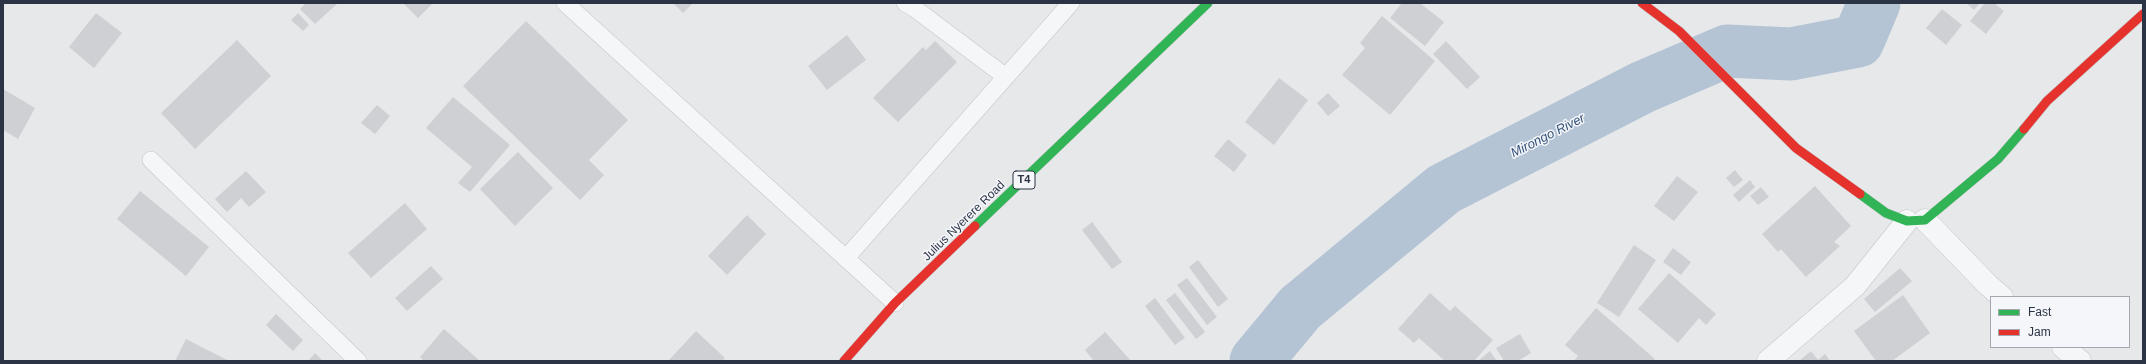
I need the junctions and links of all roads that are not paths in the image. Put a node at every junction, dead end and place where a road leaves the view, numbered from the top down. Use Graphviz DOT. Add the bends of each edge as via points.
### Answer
graph roads {
  1 [pos="565,3"];
  2 [pos="905,3"];
  3 [pos="1071,3"];
  4 [pos="1208,3"];
  5 [pos="1642,3"];
  6 [pos="2143,14"];
  7 [pos="1006,77"];
  8 [pos="151,160"];
  9 [pos="1916,221"];
  10 [pos="846,258"];
  11 [pos="2001,296"];
  12 [pos="895,303"];
  13 [pos="2064,348"];
  14 [pos="358,361"];
  15 [pos="844,361"];
  16 [pos="1768,361"];
  17 [pos="2080,361"];
  1 -- 10 [label="lane"];
  2 -- 7 [label="lane"];
  3 -- 7 [label="lane"];
  4 -- 12 [label="main road, Julius Nyerere Road / T4"];
  5 -- 9 [label="main road" via="1679,31 1796,148 1886,212"];
  6 -- 9 [label="main road" via="2047,101 1998,159"];
  7 -- 10 [label="lane"];
  8 -- 14 [label="lane"];
  9 -- 11 [label="street"];
  9 -- 16 [label="street" via="1855,286"];
  10 -- 12 [label="lane"];
  12 -- 15 [label="main road, Julius Nyerere Road / T4"];
  13 -- 17 [label="street"];
}
